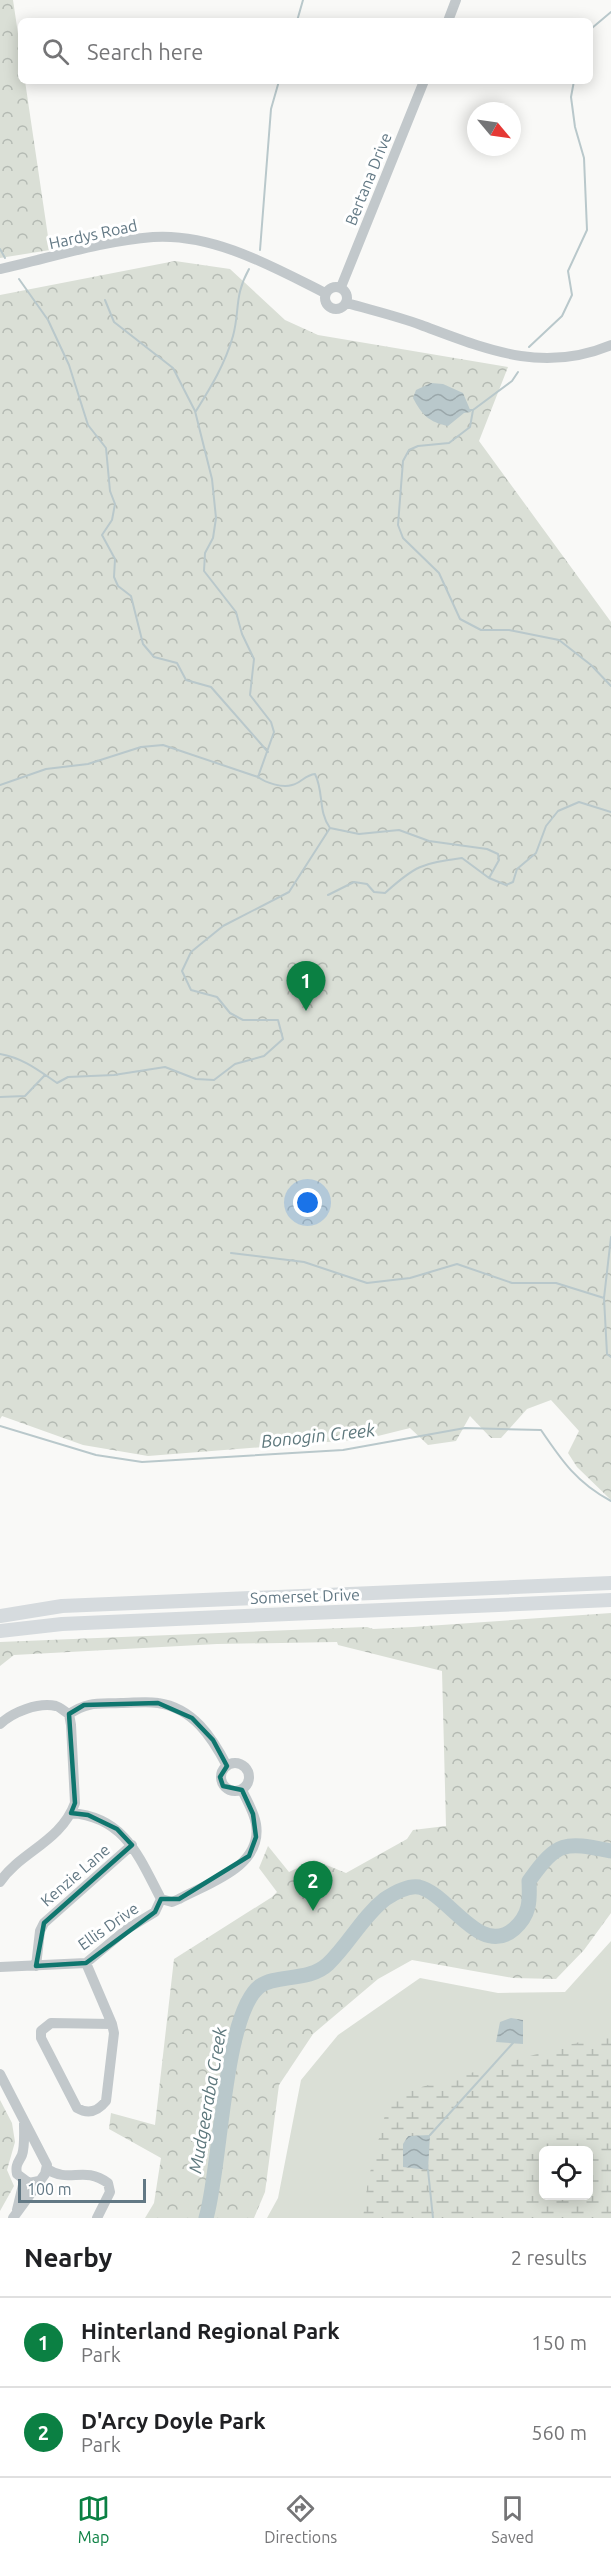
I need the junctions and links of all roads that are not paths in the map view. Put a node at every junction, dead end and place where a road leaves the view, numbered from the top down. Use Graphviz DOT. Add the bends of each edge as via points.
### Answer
graph roads {
  1 [pos="456,0"];
  2 [pos="449,18"];
  3 [pos="422,84"];
  4 [pos="0,268"];
  5 [pos="341,288"];
  6 [pos="326,294"];
  7 [pos="347,303"];
  8 [pos="611,345"];
  9 [pos="611,1583"];
  10 [pos="360,1594"];
  11 [pos="611,1600"];
  12 [pos="361,1611"];
  13 [pos="2,1614"];
  14 [pos="0,1631"];
  15 [pos="69,1714"];
  16 [pos="0,1724"];
  17 [pos="226,1766"];
  18 [pos="242,1790"];
  19 [pos="71,1813"];
  20 [pos="132,1845"];
  21 [pos="0,1882"];
  22 [pos="161,1899"];
  23 [pos="86,1963"];
  24 [pos="36,1966"];
  25 [pos="0,1967"];
  26 [pos="112,2024"];
  27 [pos="0,2074"];
  28 [pos="24,2120"];
  29 [pos="39,2154"];
  30 [pos="22,2156"];
  31 [pos="47,2169"];
  32 [pos="24,2181"];
  33 [pos="39,2181"];
  34 [pos="15,2216"];
  35 [pos="97,2218"];
  1 -- 2 [label="street"];
  3 -- 5 [label="street, Bertana Drive"];
  4 -- 6 [label="street, Hardys Road" via="124,241 179,238 261,261"];
  5 -- 6 [label="street" via="334,287"];
  5 -- 7 [label="street" via="347,294"];
  6 -- 7 [label="street" via="326,303 332,309 341,309"];
  7 -- 8 [label="street" via="481,348 520,357 569,357"];
  9 -- 10 [label="main road, Somerset Drive"];
  10 -- 12 [label="main road"];
  10 -- 13 [label="main road, Somerset Drive" via="62,1606"];
  11 -- 12 [label="main road, Somerset Drive"];
  12 -- 14 [label="main road, Somerset Drive" via="28,1626"];
  15 -- 16 [label="street" via="56,1706 24,1708"];
  15 -- 17 [label="street" via="84,1705 165,1704 203,1726"];
  15 -- 19 [label="street" via="75,1803"];
  17 -- 18 [label="street" via="220,1777 223,1786 232,1792"];
  17 -- 18 [label="street, Ellis Drive" via="237,1763 248,1771 249,1780"];
  18 -- 22 [label="street, Ellis Drive" via="256,1825 255,1844 249,1856 236,1868 179,1899"];
  19 -- 20 [label="street" via="88,1815 117,1829"];
  19 -- 21 [label="street" via="63,1826"];
  20 -- 22 [label="street"];
  20 -- 24 [label="street, Kenzie Lane" via="44,1923"];
  22 -- 23 [label="street, Ellis Drive" via="154,1911"];
  23 -- 24 [label="street, Ellis Drive"];
  23 -- 26 [label="street"];
  24 -- 25 [label="street, Ellis Drive"];
  26 -- 26 [label="street" via="51,2023 40,2031 77,2108 96,2115 106,2101"];
  27 -- 28 [label="street"];
  28 -- 29 [label="street"];
  28 -- 30 [label="street"];
  29 -- 30 [label="street" via="30,2152"];
  29 -- 31 [label="street"];
  30 -- 32 [label="street" via="16,2169"];
  31 -- 33 [label="street"];
  31 -- 35 [label="street" via="69,2177 93,2175 108,2183 110,2192"];
  32 -- 33 [label="street"];
  32 -- 34 [label="street"];
  33 -- 34 [label="street"];
}
